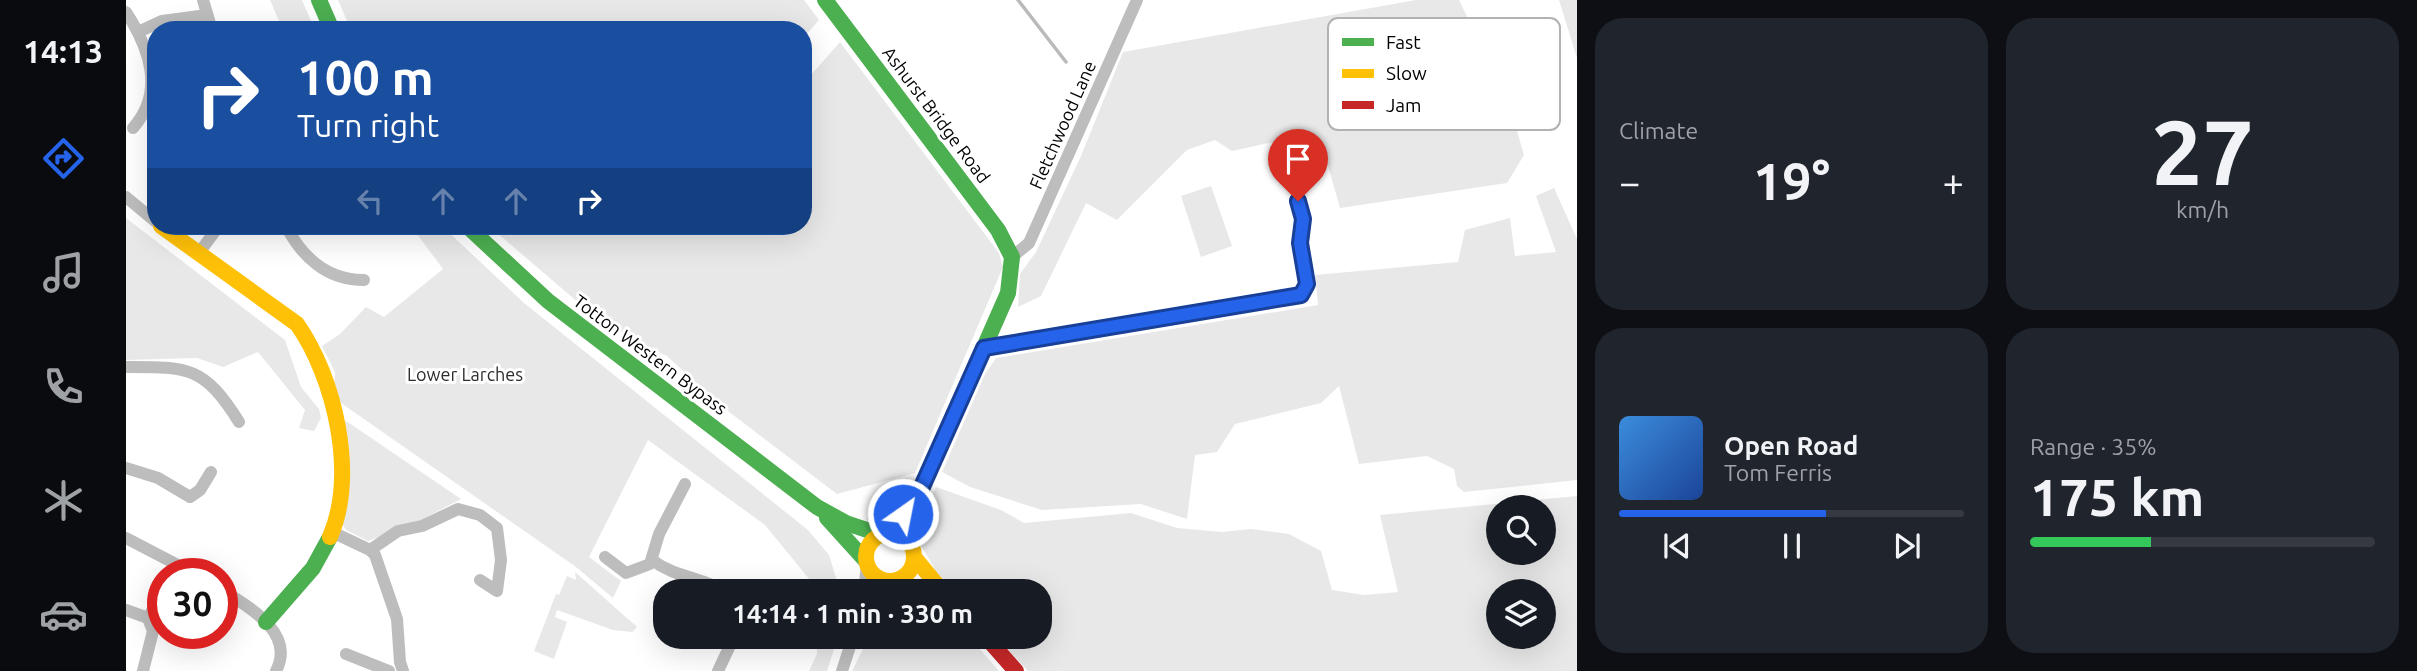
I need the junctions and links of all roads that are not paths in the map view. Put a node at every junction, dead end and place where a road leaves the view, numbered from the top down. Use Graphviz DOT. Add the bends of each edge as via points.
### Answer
graph roads {
  1 [pos="203,0"];
  2 [pos="320,0"];
  3 [pos="825,0"];
  4 [pos="1137,0"];
  5 [pos="126,12"];
  6 [pos="207,15"];
  7 [pos="162,21"];
  8 [pos="209,21"];
  9 [pos="328,21"];
  10 [pos="147,28"];
  11 [pos="138,32"];
  12 [pos="147,58"];
  13 [pos="147,106"];
  14 [pos="129,126"];
  15 [pos="142,140"];
  16 [pos="1288,164"];
  17 [pos="126,197"];
  18 [pos="147,214"];
  19 [pos="172,235"];
  20 [pos="212,235"];
  21 [pos="291,235"];
  22 [pos="477,235"];
  23 [pos="198,254"];
  24 [pos="1012,257"];
  25 [pos="364,280"];
  26 [pos="984,348"];
  27 [pos="126,367"];
  28 [pos="239,422"];
  29 [pos="126,468"];
  30 [pos="211,472"];
  31 [pos="685,484"];
  32 [pos="916,500"];
  33 [pos="817,507"];
  34 [pos="332,532"];
  35 [pos="884,534"];
  36 [pos="126,538"];
  37 [pos="907,541"];
  38 [pos="370,550"];
  39 [pos="605,557"];
  40 [pos="914,557"];
  41 [pos="157,558"];
  42 [pos="652,560"];
  43 [pos="866,562"];
  44 [pos="695,579"];
  45 [pos="865,579"];
  46 [pos="881,579"];
  47 [pos="899,579"];
  48 [pos="932,579"];
  49 [pos="480,580"];
  50 [pos="238,602"];
  51 [pos="126,610"];
  52 [pos="147,619"];
  53 [pos="266,622"];
  54 [pos="148,649"];
  55 [pos="728,649"];
  56 [pos="850,649"];
  57 [pos="997,649"];
  58 [pos="346,654"];
  59 [pos="143,671"];
  60 [pos="276,671"];
  61 [pos="397,671"];
  62 [pos="718,671"];
  63 [pos="842,671"];
  64 [pos="1016,671"];
  1 -- 6 [label="street"];
  2 -- 9 [label="street"];
  3 -- 24 [label="street, Ashurst Bridge Road" via="998,230"];
  4 -- 24 [label="street, Fletchwood Lane" via="1029,243"];
  5 -- 11 [label="street"];
  6 -- 7 [label="street"];
  6 -- 8 [label="street"];
  10 -- 11 [label="street"];
  11 -- 12 [label="street"];
  13 -- 14 [label="street"];
  14 -- 15 [label="street"];
  16 -- 26 [label="lane" via="1303,219 1300,243 1307,289 1301,295"];
  17 -- 18 [label="street"];
  19 -- 23 [label="street"];
  20 -- 23 [label="street"];
  21 -- 25 [label="street" via="312,261 341,278"];
  22 -- 33 [label="street, Totton Western Bypass" via="548,301"];
  23 -- 34 [label="street" via="286,314 311,342 333,408 341,475"];
  24 -- 26 [label="street" via="1008,293"];
  26 -- 32 [label="street"];
  27 -- 28 [label="street" via="211,375"];
  29 -- 30 [label="street" via="158,478 190,496 200,490"];
  31 -- 42 [label="street" via="659,534"];
  32 -- 35 [label="street"];
  32 -- 37 [label="street"];
  33 -- 35 [label="street, Totton Western Bypass" via="846,523"];
  33 -- 43 [label="street, Totton Western Bypass"];
  34 -- 38 [label="street"];
  34 -- 53 [label="street" via="311,569"];
  35 -- 37 [label="street"];
  35 -- 43 [label="street" via="869,545"];
  36 -- 41 [label="street"];
  37 -- 40 [label="street"];
  38 -- 49 [label="street" via="398,531 467,509 497,528 500,537 497,591"];
  38 -- 61 [label="street" via="376,555 397,619"];
  39 -- 42 [label="street" via="626,573"];
  40 -- 47 [label="street"];
  40 -- 48 [label="street"];
  42 -- 44 [label="street" via="674,574"];
  43 -- 45 [label="street"];
  43 -- 46 [label="street"];
  50 -- 53 [label="street"];
  51 -- 52 [label="street"];
  53 -- 60 [label="street" via="275,631 282,653"];
  54 -- 59 [label="street"];
  55 -- 62 [label="street"];
  56 -- 63 [label="street"];
  57 -- 64 [label="street"];
  58 -- 61 [label="street"];
}
